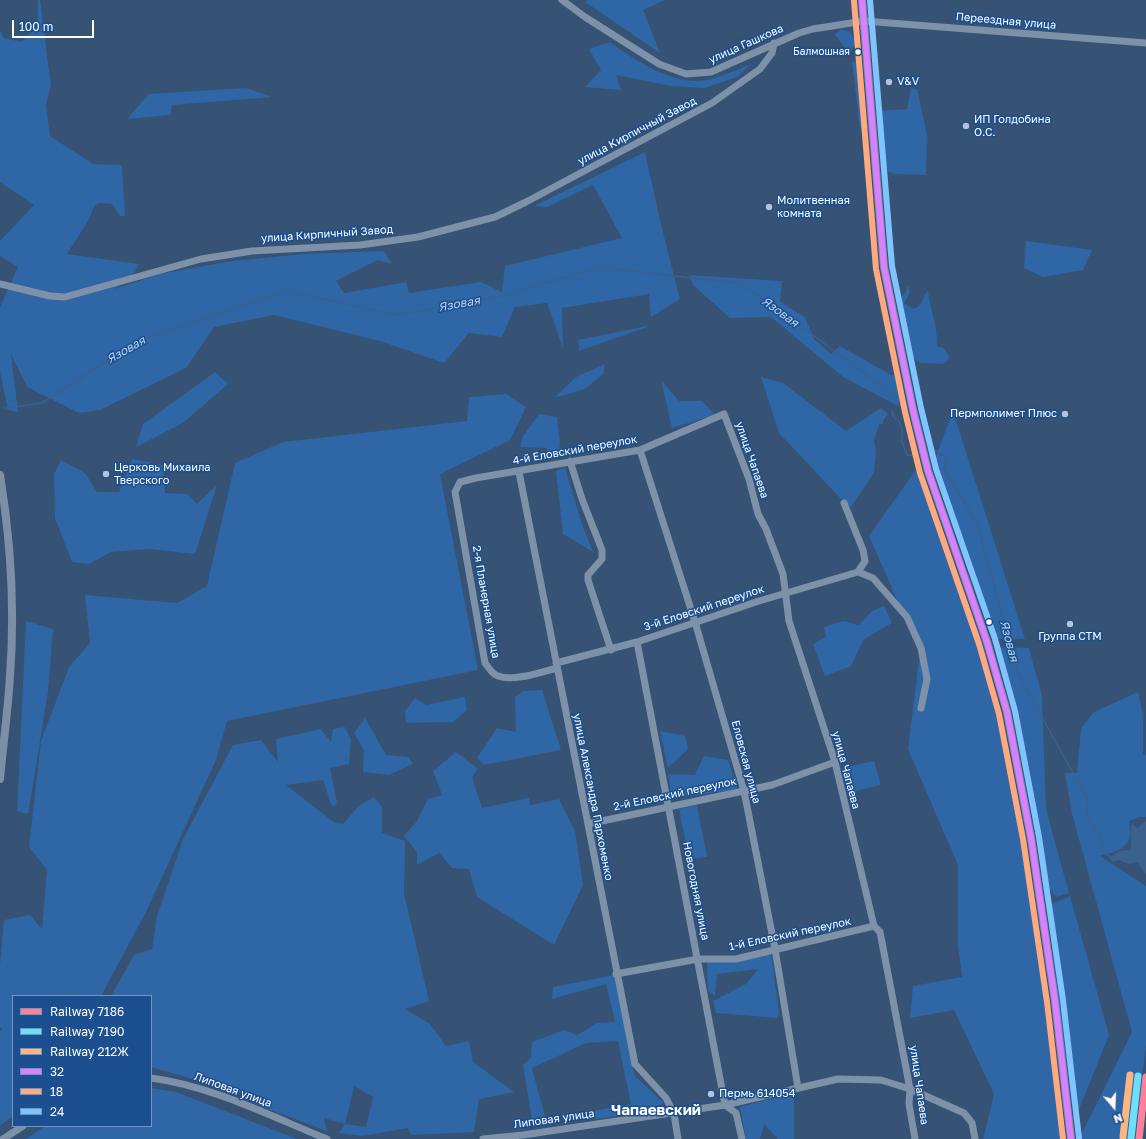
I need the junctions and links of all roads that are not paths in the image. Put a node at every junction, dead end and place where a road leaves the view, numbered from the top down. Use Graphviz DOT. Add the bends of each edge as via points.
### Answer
graph roads {
  1 [pos="562,0"];
  2 [pos="862,0"];
  3 [pos="864,21"];
  4 [pos="774,43"];
  5 [pos="1146,44"];
  6 [pos="0,284"];
  7 [pos="724,414"];
  8 [pos="640,450"];
  9 [pos="570,461"];
  10 [pos="519,472"];
  11 [pos="0,476"];
  12 [pos="455,492"];
  13 [pos="844,503"];
  14 [pos="858,572"];
  15 [pos="785,594"];
  16 [pos="695,622"];
  17 [pos="637,642"];
  18 [pos="611,650"];
  19 [pos="556,666"];
  20 [pos="921,708"];
  21 [pos="835,762"];
  22 [pos="0,779"];
  23 [pos="744,791"];
  24 [pos="668,806"];
  25 [pos="588,824"];
  26 [pos="874,926"];
  27 [pos="775,949"];
  28 [pos="698,959"];
  29 [pos="616,974"];
  30 [pos="152,1078"];
  31 [pos="798,1088"];
  32 [pos="910,1089"];
  33 [pos="725,1105"];
  34 [pos="674,1114"];
  35 [pos="21,1127"];
  36 [pos="523,1137"];
  37 [pos="3,1139"];
  38 [pos="327,1139"];
  39 [pos="483,1139"];
  40 [pos="678,1139"];
  41 [pos="742,1139"];
  42 [pos="915,1139"];
  43 [pos="975,1139"];
  44 [pos="1071,1139"];
  1 -- 4 [label="street, улица Гашкова" via="659,64 678,72 711,72"];
  2 -- 3 [label="main road"];
  3 -- 4 [label="street, улица Гашкова" via="813,29"];
  3 -- 5 [label="street, Переездная улица"];
  3 -- 44 [label="main road" via="884,267 928,471 987,642 1008,719 1031,838"];
  4 -- 6 [label="street, улица Кирпичный Завод" via="772,53 760,69 712,103 495,217 403,240 252,251 201,259 65,297 43,295"];
  7 -- 8 [label="street, 4-й Еловский переулок"];
  7 -- 15 [label="street, улица Чапаева" via="749,479 758,514 783,574"];
  8 -- 9 [label="street, 4-й Еловский переулок"];
  8 -- 16 [label="street, Еловская улица"];
  9 -- 10 [label="street, 4-й Еловский переулок"];
  9 -- 18 [label="street" via="602,550 602,559 588,575"];
  10 -- 12 [label="street, 4-й Еловский переулок" via="460,482"];
  10 -- 19 [label="street, улица Александра Пархоменко"];
  11 -- 22 [label="main road" via="8,520 12,581 10,676"];
  12 -- 19 [label="street, 2-я Планерная улица" via="485,663 497,676 506,678"];
  13 -- 14 [label="street" via="863,550 865,562"];
  14 -- 15 [label="street, 3-й Еловский переулок"];
  14 -- 20 [label="street" via="873,578 907,617 921,648 927,679"];
  15 -- 16 [label="street, 3-й Еловский переулок"];
  15 -- 21 [label="street, улица Чапаева" via="789,621"];
  16 -- 17 [label="street, 3-й Еловский переулок"];
  16 -- 23 [label="street, Еловская улица"];
  17 -- 18 [label="street, 3-й Еловский переулок"];
  17 -- 24 [label="street, Новогодняя улица"];
  18 -- 19 [label="street, 3-й Еловский переулок"];
  19 -- 25 [label="street, улица Александра Пархоменко"];
  21 -- 23 [label="street, 2-й Еловский переулок" via="772,785"];
  21 -- 26 [label="street, улица Чапаева"];
  23 -- 24 [label="street, 2-й Еловский переулок"];
  23 -- 27 [label="street, Еловская улица"];
  24 -- 25 [label="street, 2-й Еловский переулок"];
  24 -- 28 [label="street, Новогодняя улица"];
  25 -- 29 [label="street, улица Александра Пархоменко"];
  26 -- 27 [label="street, 1-й Еловский переулок"];
  26 -- 32 [label="street, улица Чапаева" via="880,932"];
  27 -- 28 [label="street, 1-й Еловский переулок" via="736,959"];
  27 -- 31 [label="street, Еловская улица"];
  28 -- 29 [label="street, 1-й Еловский переулок"];
  28 -- 33 [label="street, Новогодняя улица"];
  29 -- 34 [label="street, улица Александра Пархоменко" via="635,1064 666,1098"];
  30 -- 38 [label="street, Липовая улица" via="178,1082 238,1102"];
  31 -- 32 [label="street, Липовая улица" via="838,1079 880,1080"];
  31 -- 33 [label="street, Липовая улица"];
  32 -- 42 [label="street, улица Чапаева" via="909,1104"];
  32 -- 43 [label="street, Липовая улица" via="964,1113 972,1123"];
  33 -- 34 [label="street, Липовая улица"];
  33 -- 41 [label="street" via="736,1113"];
  34 -- 36 [label="street, Липовая улица"];
  34 -- 40 [label="street, улица Александра Пархоменко"];
  35 -- 37 [label="street"];
  36 -- 39 [label="street, Липовая улица"];
}
